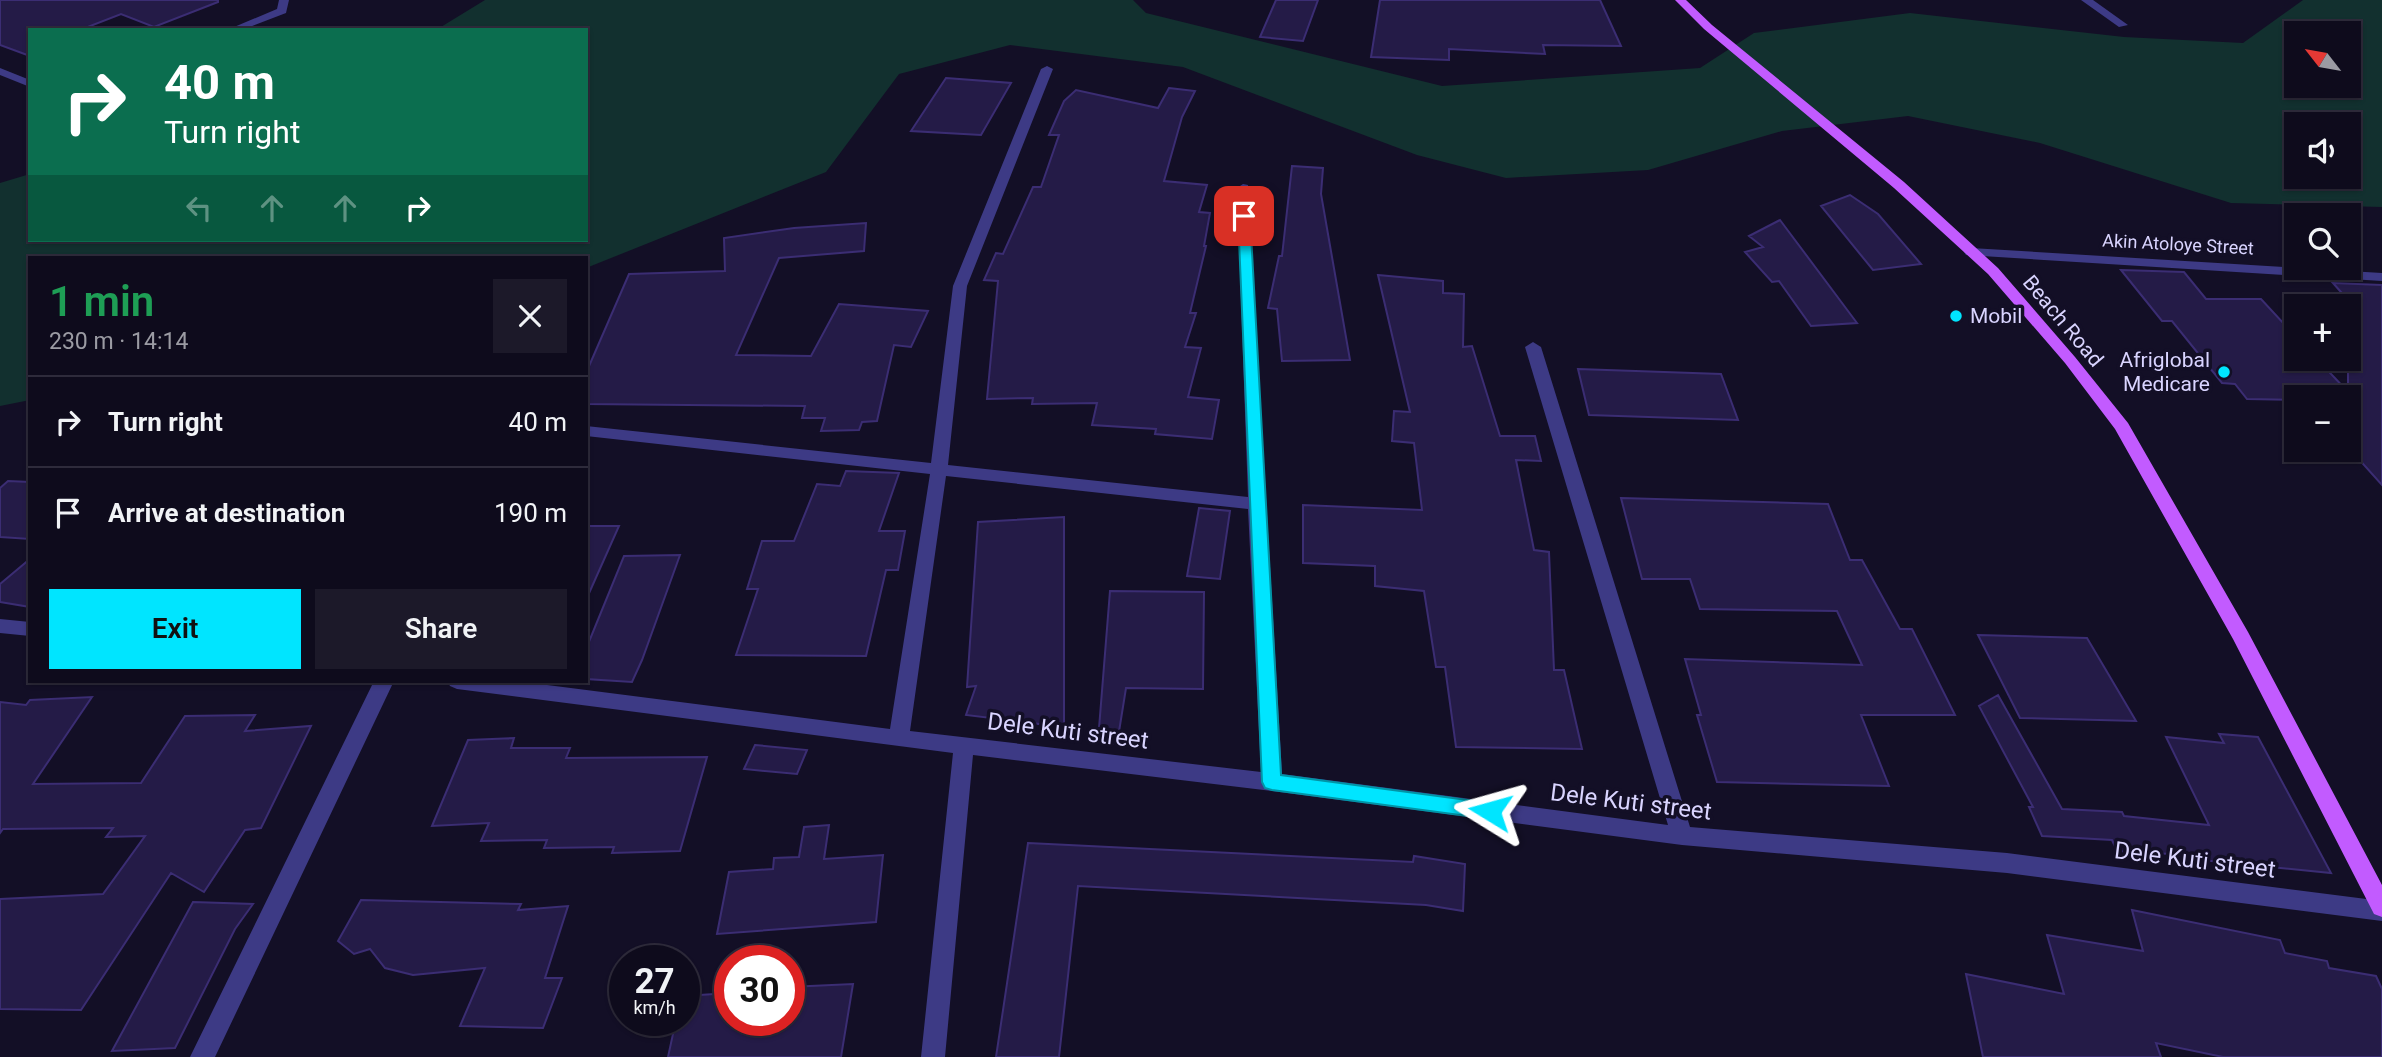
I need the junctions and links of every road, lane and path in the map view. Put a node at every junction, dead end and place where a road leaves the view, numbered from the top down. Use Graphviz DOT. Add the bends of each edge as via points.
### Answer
graph roads {
  1 [pos="284,0"];
  2 [pos="1680,0"];
  3 [pos="2086,0"];
  4 [pos="2123,25"];
  5 [pos="237,28"];
  6 [pos="1046,69"];
  7 [pos="0,71"];
  8 [pos="28,83"];
  9 [pos="1243,188"];
  10 [pos="1971,252"];
  11 [pos="2382,276"];
  12 [pos="1533,347"];
  13 [pos="588,431"];
  14 [pos="939,468"];
  15 [pos="1257,503"];
  16 [pos="0,626"];
  17 [pos="28,629"];
  18 [pos="383,683"];
  19 [pos="473,683"];
  20 [pos="899,738"];
  21 [pos="964,745"];
  22 [pos="1272,782"];
  23 [pos="1682,836"];
  24 [pos="2382,909"];
  25 [pos="202,1057"];
  26 [pos="933,1057"];
  1 -- 5 [label="street" via="282,11"];
  2 -- 10 [label="main road, Beach Road" via="1899,185"];
  3 -- 4 [label="street"];
  6 -- 14 [label="street" via="960,286"];
  7 -- 8 [label="street"];
  9 -- 15 [label="street"];
  10 -- 11 [label="street, Akin Atoloye Street"];
  10 -- 24 [label="main road, Beach Road" via="2070,360 2122,427 2241,637"];
  12 -- 23 [label="street"];
  13 -- 14 [label="street"];
  14 -- 15 [label="street"];
  14 -- 20 [label="street"];
  15 -- 22 [label="street"];
  16 -- 17 [label="street"];
  18 -- 25 [label="street"];
  19 -- 20 [label="street, Dele Kuti street"];
  20 -- 21 [label="street, Dele Kuti street"];
  21 -- 22 [label="street, Dele Kuti street"];
  21 -- 26 [label="street"];
  22 -- 23 [label="street, Dele Kuti street"];
  23 -- 24 [label="street, Dele Kuti street" via="2007,863"];
}
